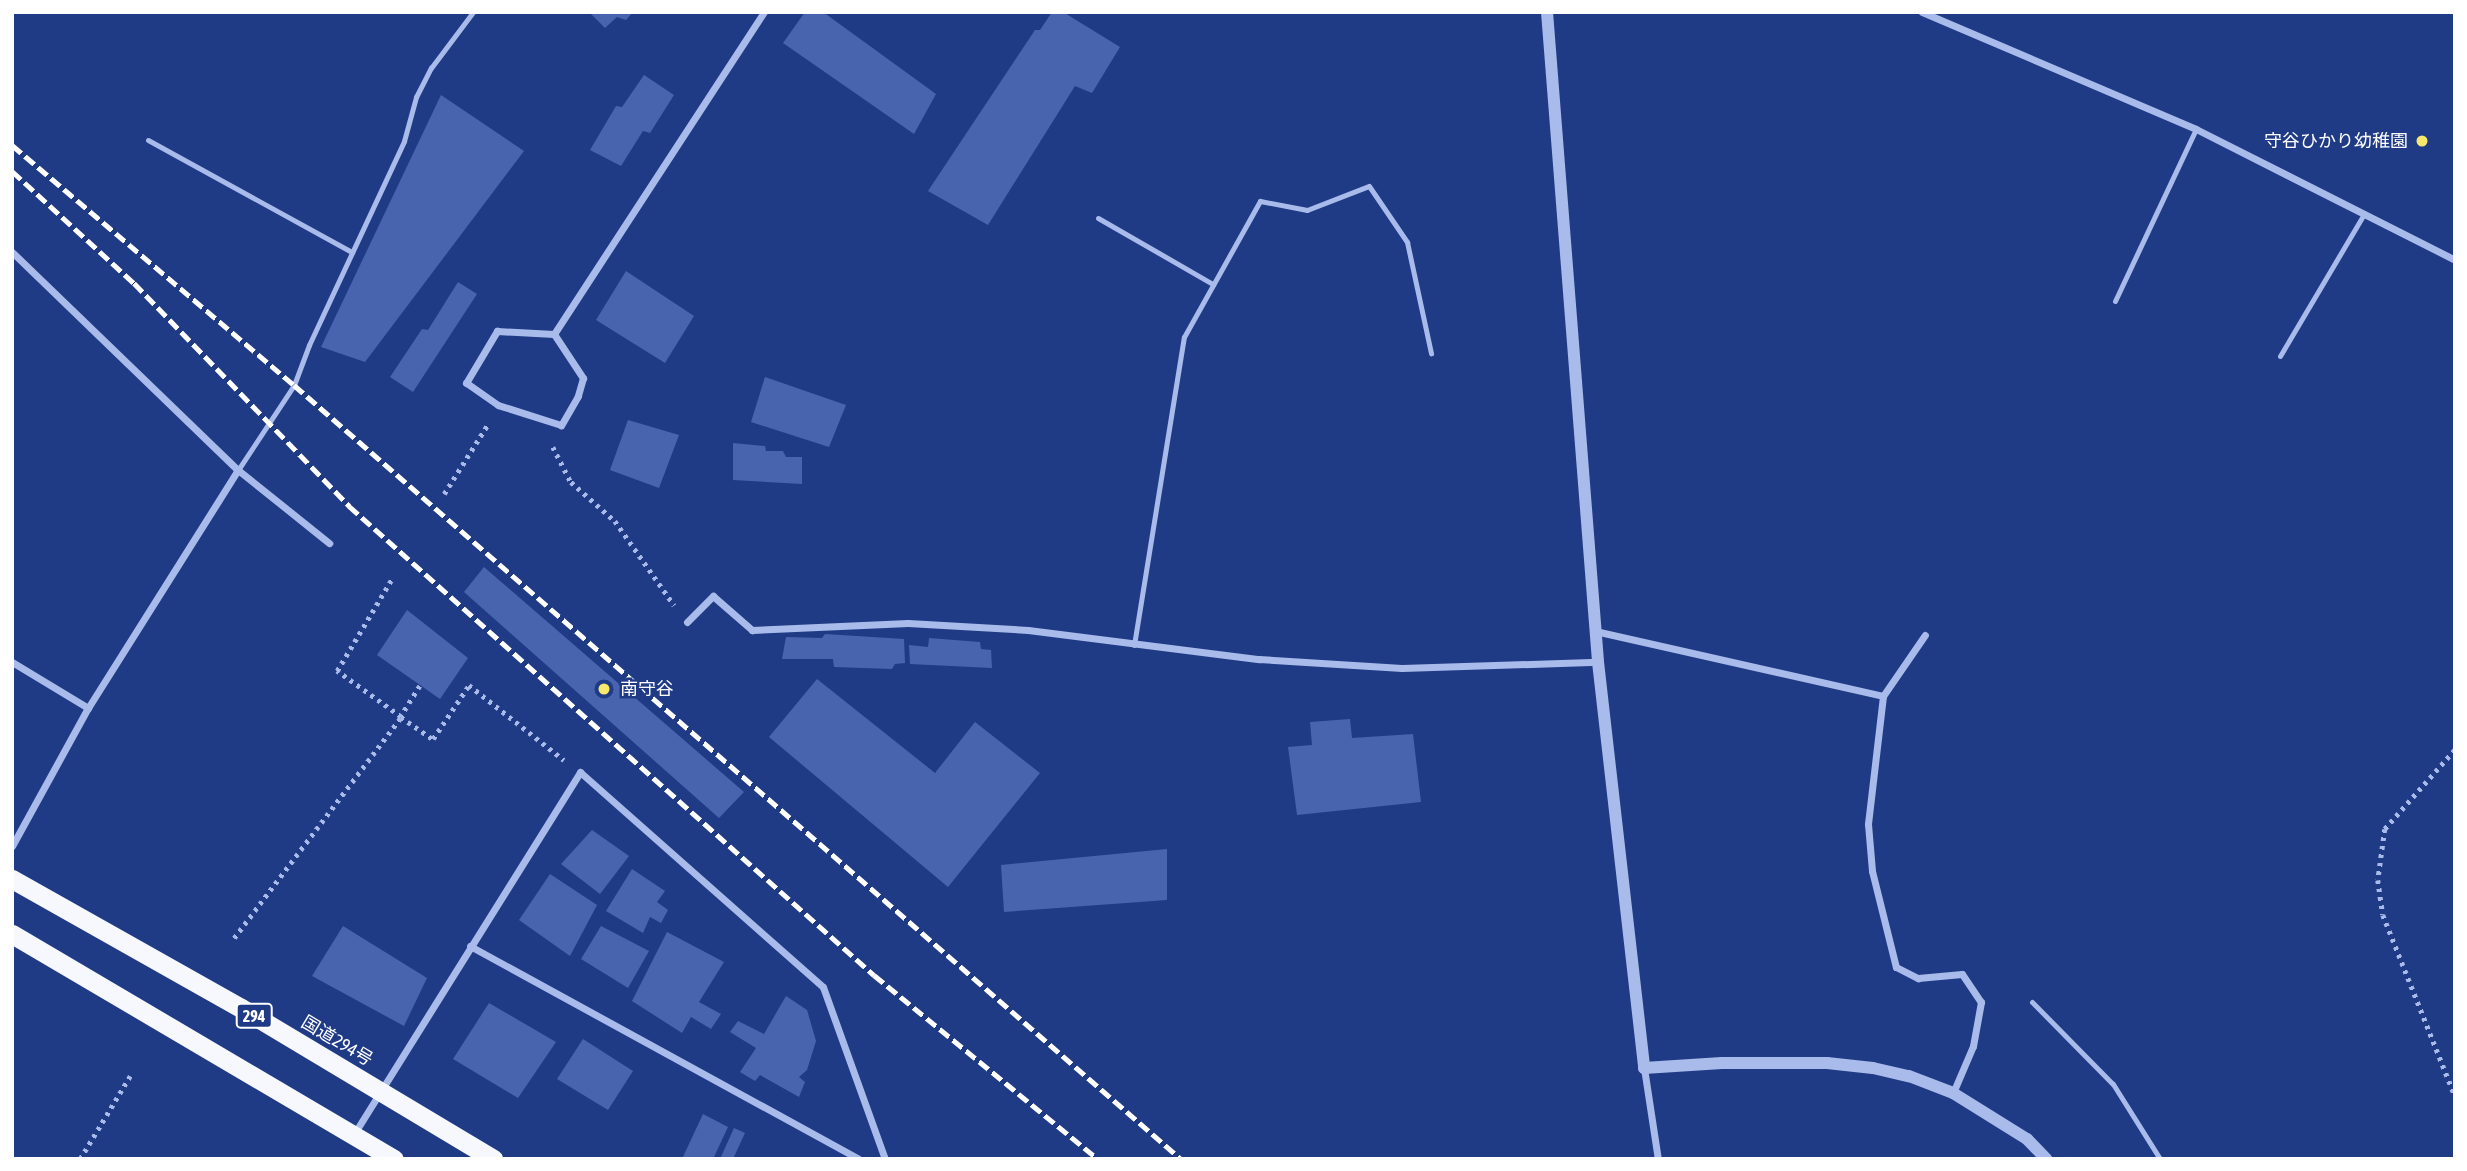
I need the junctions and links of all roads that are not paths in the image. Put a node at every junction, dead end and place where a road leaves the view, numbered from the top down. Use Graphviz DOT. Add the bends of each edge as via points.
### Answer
graph roads {
  1 [pos="473,12"];
  2 [pos="764,12"];
  3 [pos="1547,12"];
  4 [pos="1922,12"];
  5 [pos="2196,129"];
  6 [pos="148,139"];
  7 [pos="2364,214"];
  8 [pos="1098,218"];
  9 [pos="12,252"];
  10 [pos="352,252"];
  11 [pos="2455,260"];
  12 [pos="1213,284"];
  13 [pos="2115,301"];
  14 [pos="554,334"];
  15 [pos="1431,354"];
  16 [pos="2280,356"];
  17 [pos="238,470"];
  18 [pos="329,543"];
  19 [pos="687,622"];
  20 [pos="1595,631"];
  21 [pos="1925,635"];
  22 [pos="1134,645"];
  23 [pos="12,662"];
  24 [pos="1598,662"];
  25 [pos="1883,696"];
  26 [pos="88,708"];
  27 [pos="12,846"];
  28 [pos="12,879"];
  29 [pos="12,934"];
  30 [pos="470,946"];
  31 [pos="2032,1002"];
  32 [pos="1644,1068"];
  33 [pos="381,1091"];
  34 [pos="1953,1093"];
  35 [pos="354,1135"];
  36 [pos="394,1159"];
  37 [pos="493,1159"];
  38 [pos="859,1159"];
  39 [pos="885,1159"];
  40 [pos="1658,1159"];
  41 [pos="2046,1159"];
  42 [pos="2160,1159"];
  1 -- 10 [label="lane" via="431,68 416,97 404,141"];
  2 -- 14 [label="street"];
  3 -- 20 [label="street"];
  4 -- 5 [label="street"];
  5 -- 7 [label="street"];
  5 -- 13 [label="lane"];
  6 -- 10 [label="lane"];
  7 -- 11 [label="street"];
  7 -- 16 [label="lane"];
  8 -- 12 [label="lane"];
  9 -- 17 [label="street"];
  10 -- 17 [label="lane" via="294,385"];
  12 -- 15 [label="lane" via="1260,201 1307,210 1369,186 1406,242"];
  12 -- 22 [label="lane" via="1184,337"];
  14 -- 14 [label="street" via="583,378 561,425 498,404 466,383 497,331"];
  17 -- 18 [label="street"];
  17 -- 26 [label="street"];
  19 -- 22 [label="street" via="713,596 752,630 908,624 1028,630"];
  20 -- 24 [label="street"];
  20 -- 25 [label="street"];
  21 -- 25 [label="street"];
  22 -- 24 [label="street" via="1402,668"];
  23 -- 26 [label="street"];
  24 -- 32 [label="street"];
  25 -- 34 [label="street" via="1868,824 1872,871 1896,967 1918,978 1962,974 1981,1002 1973,1046"];
  26 -- 27 [label="street"];
  28 -- 33 [label="highway, 国道294号 / 294"];
  29 -- 35 [label="highway"];
  30 -- 33 [label="street"];
  30 -- 38 [label="street"];
  30 -- 39 [label="street" via="580,772 823,987"];
  31 -- 42 [label="lane" via="2113,1084"];
  32 -- 34 [label="street" via="1827,1063 1909,1076"];
  32 -- 40 [label="street"];
  33 -- 35 [label="street"];
  33 -- 37 [label="highway, 国道294号 / 294"];
  34 -- 41 [label="street" via="2027,1139"];
  35 -- 36 [label="highway"];
}
